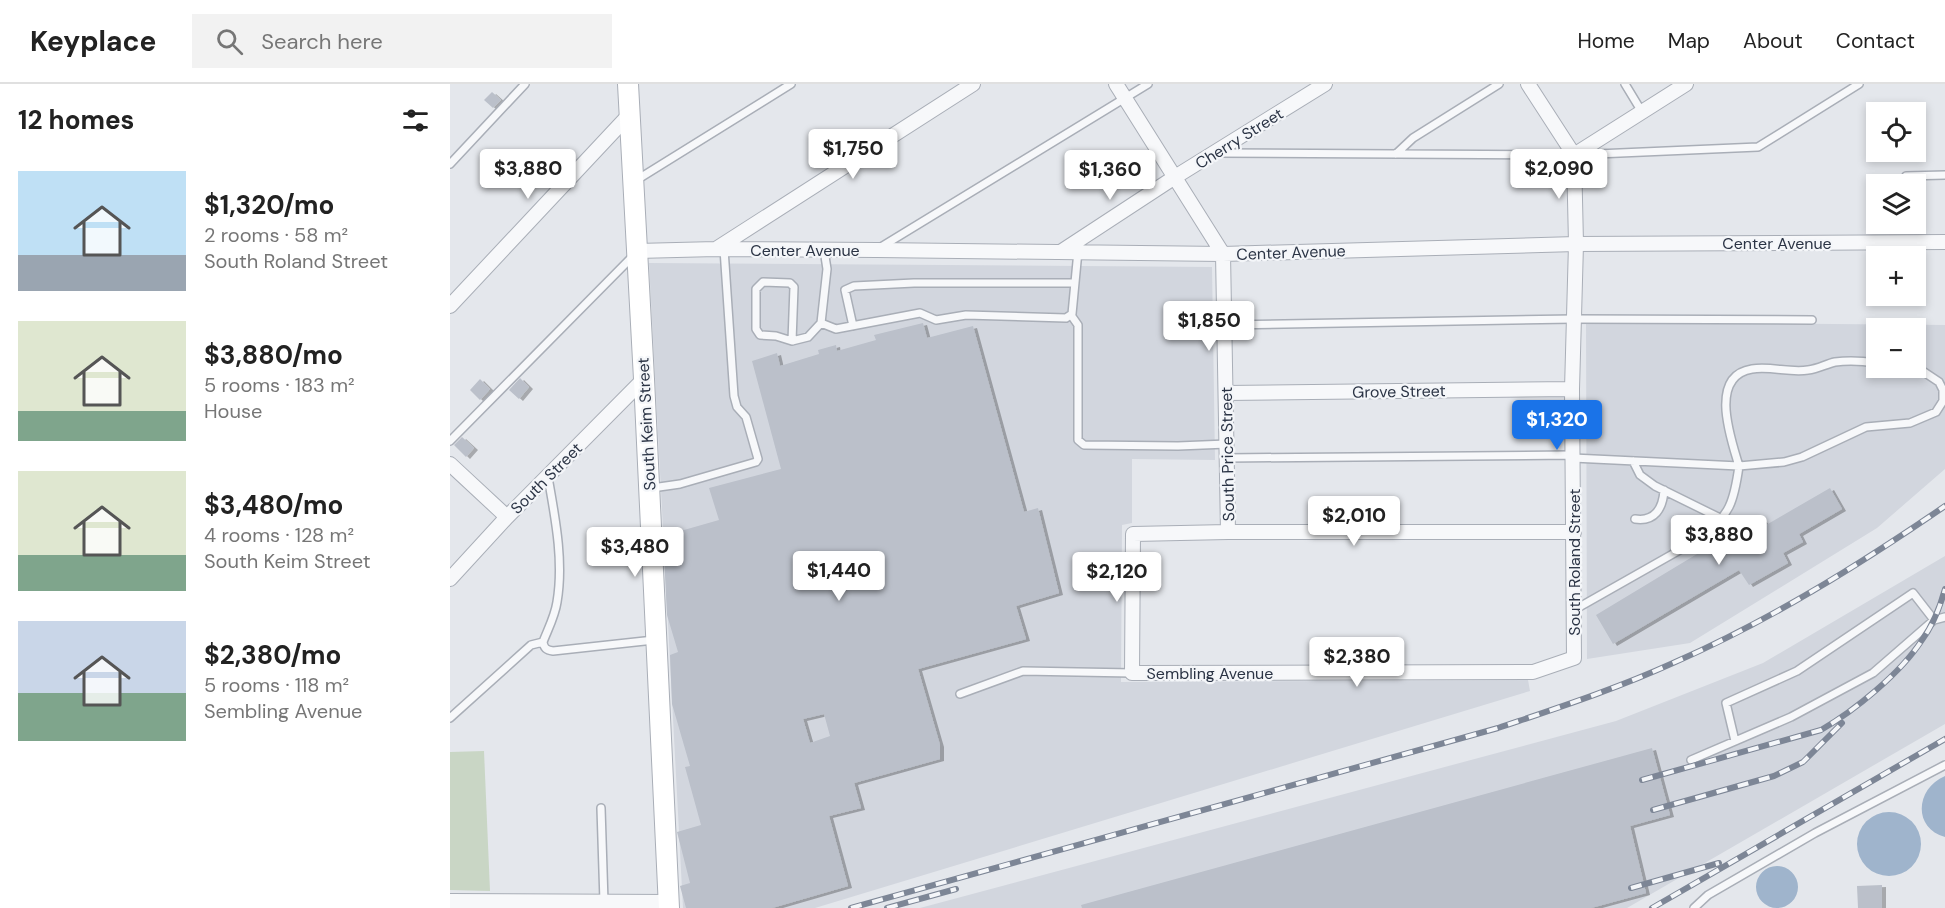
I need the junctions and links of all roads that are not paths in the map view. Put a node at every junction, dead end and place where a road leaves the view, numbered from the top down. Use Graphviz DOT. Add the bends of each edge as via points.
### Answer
graph roads {
  1 [pos="525,84"];
  2 [pos="628,84"];
  3 [pos="791,84"];
  4 [pos="974,84"];
  5 [pos="1116,84"];
  6 [pos="1148,84"];
  7 [pos="1325,84"];
  8 [pos="1499,84"];
  9 [pos="1528,84"];
  10 [pos="1625,84"];
  11 [pos="1686,84"];
  12 [pos="1858,84"];
  13 [pos="1125,98"];
  14 [pos="1642,112"];
  15 [pos="629,115"];
  16 [pos="1215,153"];
  17 [pos="1396,154"];
  18 [pos="1574,155"];
  19 [pos="450,164"];
  20 [pos="1926,175"];
  21 [pos="1945,175"];
  22 [pos="1175,177"];
  23 [pos="633,183"];
  24 [pos="1945,242"];
  25 [pos="1576,244"];
  26 [pos="1077,247"];
  27 [pos="720,249"];
  28 [pos="824,250"];
  29 [pos="877,250"];
  30 [pos="637,251"];
  31 [pos="1223,254"];
  32 [pos="1075,283"];
  33 [pos="450,306"];
  34 [pos="1071,315"];
  35 [pos="1574,319"];
  36 [pos="1812,320"];
  37 [pos="821,323"];
  38 [pos="1224,325"];
  39 [pos="853,326"];
  40 [pos="792,341"];
  41 [pos="1866,361"];
  42 [pos="1926,373"];
  43 [pos="645,379"];
  44 [pos="1572,389"];
  45 [pos="1226,393"];
  46 [pos="450,441"];
  47 [pos="1227,444"];
  48 [pos="1573,456"];
  49 [pos="1227,458"];
  50 [pos="1633,461"];
  51 [pos="450,464"];
  52 [pos="1739,466"];
  53 [pos="548,476"];
  54 [pos="650,489"];
  55 [pos="1664,490"];
  56 [pos="507,517"];
  57 [pos="1635,519"];
  58 [pos="1722,519"];
  59 [pos="1228,531"];
  60 [pos="1575,532"];
  61 [pos="450,579"];
  62 [pos="1574,610"];
  63 [pos="1945,617"];
  64 [pos="1934,620"];
  65 [pos="657,640"];
  66 [pos="543,642"];
  67 [pos="1574,658"];
  68 [pos="1132,673"];
  69 [pos="960,694"];
  70 [pos="450,718"];
  71 [pos="1736,741"];
  72 [pos="1691,760"];
  73 [pos="1945,765"];
  74 [pos="601,808"];
  75 [pos="450,901"];
  76 [pos="604,902"];
  77 [pos="669,905"];
  78 [pos="1695,908"];
  1 -- 19 [label="lane"];
  2 -- 15 [label="street, South Keim Street"];
  3 -- 23 [label="lane"];
  4 -- 27 [label="street"];
  5 -- 13 [label="street"];
  6 -- 13 [label="lane"];
  7 -- 16 [label="street, Cherry Street"];
  8 -- 17 [label="lane" via="1413,138"];
  9 -- 18 [label="street"];
  10 -- 14 [label="lane"];
  11 -- 14 [label="street"];
  12 -- 18 [label="lane" via="1758,147"];
  13 -- 22 [label="street"];
  13 -- 29 [label="lane"];
  14 -- 18 [label="street"];
  15 -- 23 [label="street, South Keim Street"];
  15 -- 33 [label="street"];
  16 -- 17 [label="lane"];
  16 -- 22 [label="street, Cherry Street"];
  17 -- 18 [label="lane"];
  18 -- 25 [label="street, South Roland Street"];
  20 -- 21 [label="lane"];
  22 -- 26 [label="street, Cherry Street"];
  22 -- 31 [label="street"];
  23 -- 30 [label="street, South Keim Street"];
  24 -- 25 [label="street, Center Avenue"];
  25 -- 31 [label="street, Center Avenue"];
  25 -- 35 [label="street, South Roland Street"];
  26 -- 29 [label="street, Center Avenue" via="1062,251"];
  26 -- 31 [label="street, Center Avenue"];
  26 -- 32 [label="lane"];
  27 -- 28 [label="street, Center Avenue"];
  27 -- 30 [label="street, Center Avenue"];
  27 -- 54 [label="lane" via="734,396 746,417 758,459 691,481"];
  28 -- 29 [label="street, Center Avenue"];
  28 -- 37 [label="lane" via="827,269"];
  30 -- 43 [label="street, South Keim Street"];
  30 -- 46 [label="lane"];
  31 -- 38 [label="street, South Price Street"];
  32 -- 34 [label="lane"];
  32 -- 39 [label="lane" via="854,285 845,290"];
  34 -- 39 [label="lane" via="966,315 936,320 920,313"];
  34 -- 47 [label="lane" via="1078,325 1078,440 1084,445"];
  35 -- 36 [label="lane"];
  35 -- 38 [label="lane"];
  35 -- 44 [label="street, South Roland Street"];
  37 -- 39 [label="lane" via="836,329"];
  37 -- 40 [label="lane" via="808,337"];
  38 -- 45 [label="street, South Price Street"];
  40 -- 40 [label="lane" via="760,335 756,329 756,289 763,282 790,283 794,287"];
  41 -- 52 [label="lane" via="1834,363 1806,371 1753,369 1735,377 1726,398 1725,417"];
  42 -- 52 [label="lane" via="1943,390 1943,402 1936,412 1910,423 1866,427 1793,460"];
  43 -- 53 [label="street, South Street"];
  43 -- 54 [label="street, South Keim Street"];
  44 -- 45 [label="street, Grove Street"];
  44 -- 48 [label="street, South Roland Street"];
  45 -- 47 [label="street, South Price Street"];
  47 -- 49 [label="street, South Price Street"];
  48 -- 49 [label="lane"];
  48 -- 50 [label="lane"];
  48 -- 60 [label="street, South Roland Street"];
  49 -- 59 [label="street, South Price Street"];
  50 -- 52 [label="lane"];
  50 -- 55 [label="lane" via="1640,475"];
  51 -- 56 [label="street"];
  52 -- 58 [label="lane" via="1732,502"];
  53 -- 56 [label="street, South Street"];
  53 -- 66 [label="lane" via="559,582 556,609"];
  54 -- 65 [label="street, South Keim Street"];
  55 -- 57 [label="lane" via="1658,513"];
  55 -- 58 [label="lane"];
  56 -- 61 [label="street, South Street"];
  58 -- 62 [label="lane" via="1701,538"];
  59 -- 60 [label="street"];
  59 -- 68 [label="street" via="1133,534"];
  60 -- 62 [label="street, South Roland Street"];
  62 -- 67 [label="street, South Roland Street"];
  63 -- 64 [label="lane"];
  64 -- 71 [label="lane" via="1873,673"];
  64 -- 71 [label="lane" via="1913,593 1797,671 1726,703"];
  65 -- 66 [label="lane" via="553,651 547,650"];
  65 -- 77 [label="street, South Keim Street"];
  66 -- 70 [label="lane" via="531,645"];
  67 -- 68 [label="street, Sembling Avenue" via="1533,672"];
  68 -- 69 [label="lane" via="1023,671"];
  71 -- 72 [label="lane"];
  73 -- 78 [label="lane" via="1815,833 1708,895"];
  74 -- 76 [label="lane"];
  75 -- 76 [label="street"];
  76 -- 77 [label="street"];
}
